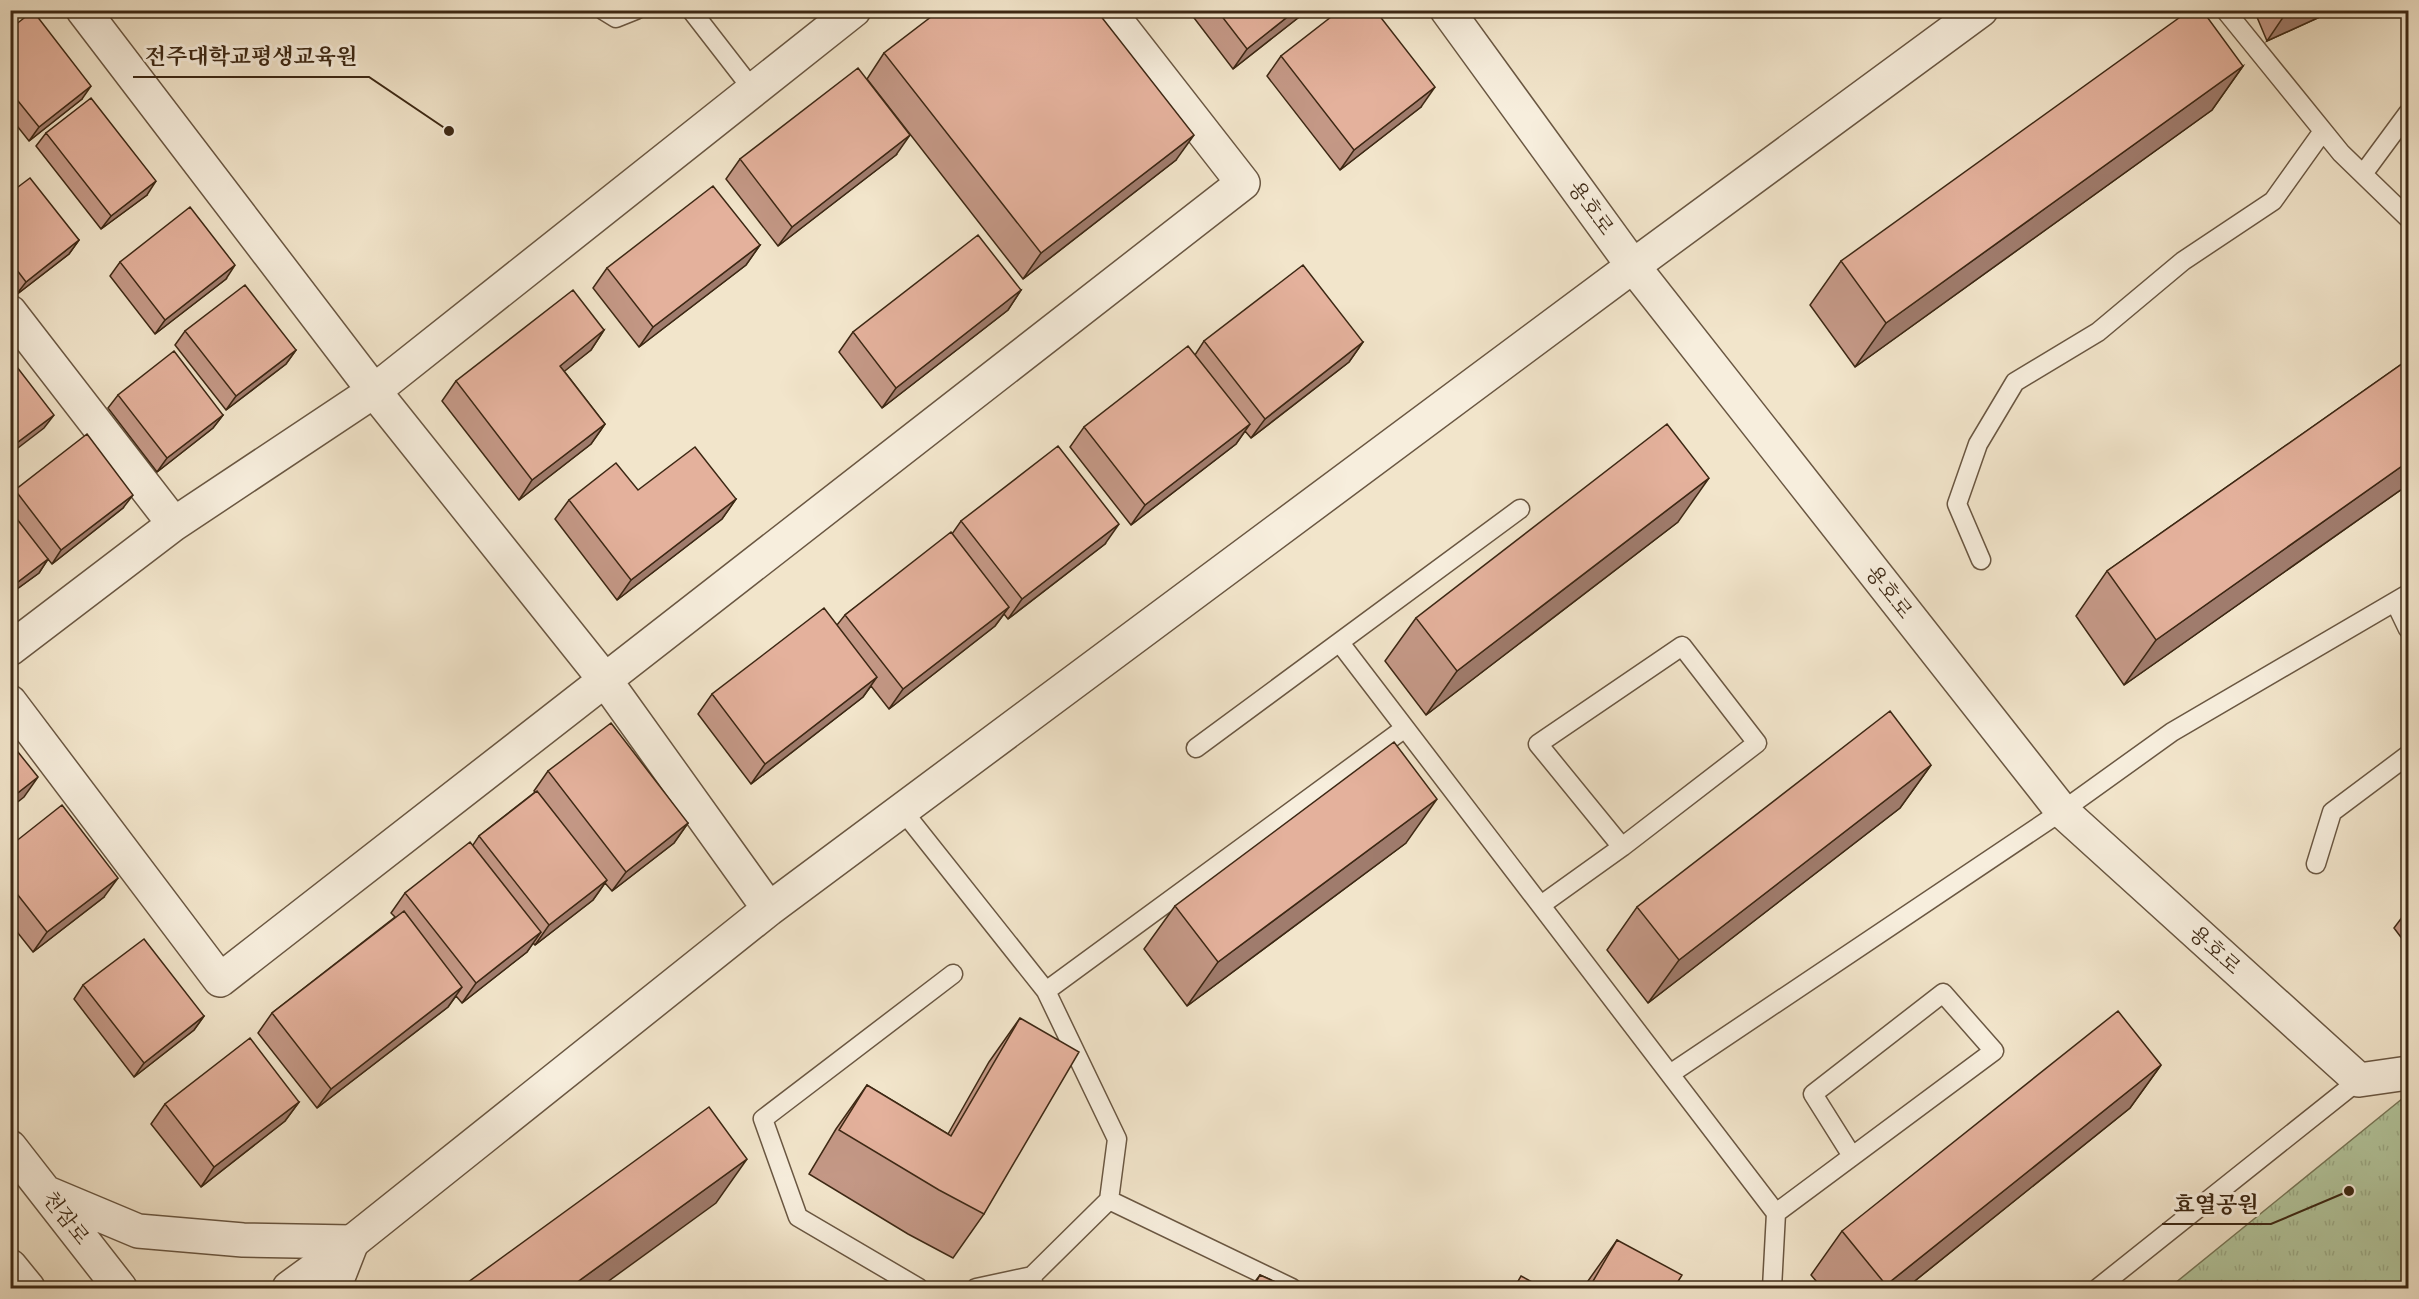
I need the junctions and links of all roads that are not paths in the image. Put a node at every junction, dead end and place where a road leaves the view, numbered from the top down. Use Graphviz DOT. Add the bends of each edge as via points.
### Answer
graph roads {
  1 [pos="83,10"];
  2 [pos="603,10"];
  3 [pos="636,10"];
  4 [pos="691,10"];
  5 [pos="854,10"];
  6 [pos="1107,10"];
  7 [pos="1447,10"];
  8 [pos="1981,10"];
  9 [pos="2225,10"];
  10 [pos="753,90"];
  11 [pos="2409,113"];
  12 [pos="2323,131"];
  13 [pos="2363,174"];
  14 [pos="2409,218"];
  15 [pos="1633,266"];
  16 [pos="10,312"];
  17 [pos="374,391"];
  18 [pos="1520,509"];
  19 [pos="174,524"];
  20 [pos="1981,560"];
  21 [pos="2402,598"];
  22 [pos="2409,629"];
  23 [pos="1340,643"];
  24 [pos="10,650"];
  25 [pos="605,680"];
  26 [pos="10,702"];
  27 [pos="1405,728"];
  28 [pos="1196,748"];
  29 [pos="2409,755"];
  30 [pos="903,811"];
  31 [pos="2062,811"];
  32 [pos="1622,847"];
  33 [pos="2316,864"];
  34 [pos="1540,905"];
  35 [pos="769,909"];
  36 [pos="952,974"];
  37 [pos="1046,991"];
  38 [pos="2409,1073"];
  39 [pos="1670,1074"];
  40 [pos="2359,1080"];
  41 [pos="10,1147"];
  42 [pos="1852,1156"];
  43 [pos="45,1191"];
  44 [pos="1109,1200"];
  45 [pos="1776,1213"];
  46 [pos="352,1242"];
  47 [pos="10,1266"];
  48 [pos="1033,1282"];
  49 [pos="28,1288"];
  50 [pos="120,1288"];
  51 [pos="289,1288"];
  52 [pos="334,1288"];
  53 [pos="919,1288"];
  54 [pos="976,1288"];
  55 [pos="1292,1288"];
  56 [pos="1772,1288"];
  57 [pos="2098,1288"];
  1 -- 17 [label="street"];
  2 -- 3 [label="lane" via="616,18"];
  4 -- 10 [label="lane"];
  5 -- 10 [label="street"];
  6 -- 25 [label="street" via="1243,183"];
  7 -- 15 [label="street, 용호로"];
  8 -- 15 [label="street"];
  9 -- 12 [label="lane"];
  10 -- 17 [label="street"];
  11 -- 13 [label="lane"];
  12 -- 13 [label="lane"];
  12 -- 20 [label="lane" via="2274,201 2183,261 2098,332 2015,382 1978,444 1957,504"];
  13 -- 14 [label="lane"];
  15 -- 30 [label="street"];
  15 -- 31 [label="street, 용호로"];
  16 -- 19 [label="street"];
  17 -- 19 [label="street"];
  17 -- 25 [label="street"];
  18 -- 23 [label="lane"];
  19 -- 24 [label="street"];
  21 -- 22 [label="lane"];
  21 -- 31 [label="lane" via="2172,732"];
  23 -- 27 [label="lane"];
  23 -- 28 [label="lane"];
  25 -- 26 [label="street" via="220,980"];
  25 -- 35 [label="street"];
  27 -- 34 [label="lane"];
  27 -- 37 [label="lane"];
  29 -- 33 [label="lane" via="2332,812"];
  30 -- 35 [label="street"];
  30 -- 37 [label="lane"];
  31 -- 39 [label="lane"];
  31 -- 40 [label="street, 용호로"];
  32 -- 32 [label="lane" via="1757,743 1682,646 1538,744"];
  32 -- 34 [label="lane"];
  34 -- 39 [label="lane"];
  35 -- 46 [label="street"];
  36 -- 53 [label="lane" via="763,1119 798,1217"];
  37 -- 44 [label="lane" via="1117,1139"];
  38 -- 40 [label="street"];
  39 -- 45 [label="lane"];
  40 -- 57 [label="lane"];
  41 -- 43 [label="street, 천잠로"];
  42 -- 42 [label="lane" via="1994,1051 1943,993 1813,1094"];
  42 -- 45 [label="lane"];
  43 -- 46 [label="street" via="138,1231 243,1240"];
  43 -- 50 [label="street, 천잠로"];
  44 -- 48 [label="lane"];
  44 -- 55 [label="lane"];
  45 -- 56 [label="lane"];
  46 -- 51 [label="street"];
  46 -- 52 [label="street"];
  47 -- 49 [label="street"];
  48 -- 54 [label="lane"];
}
